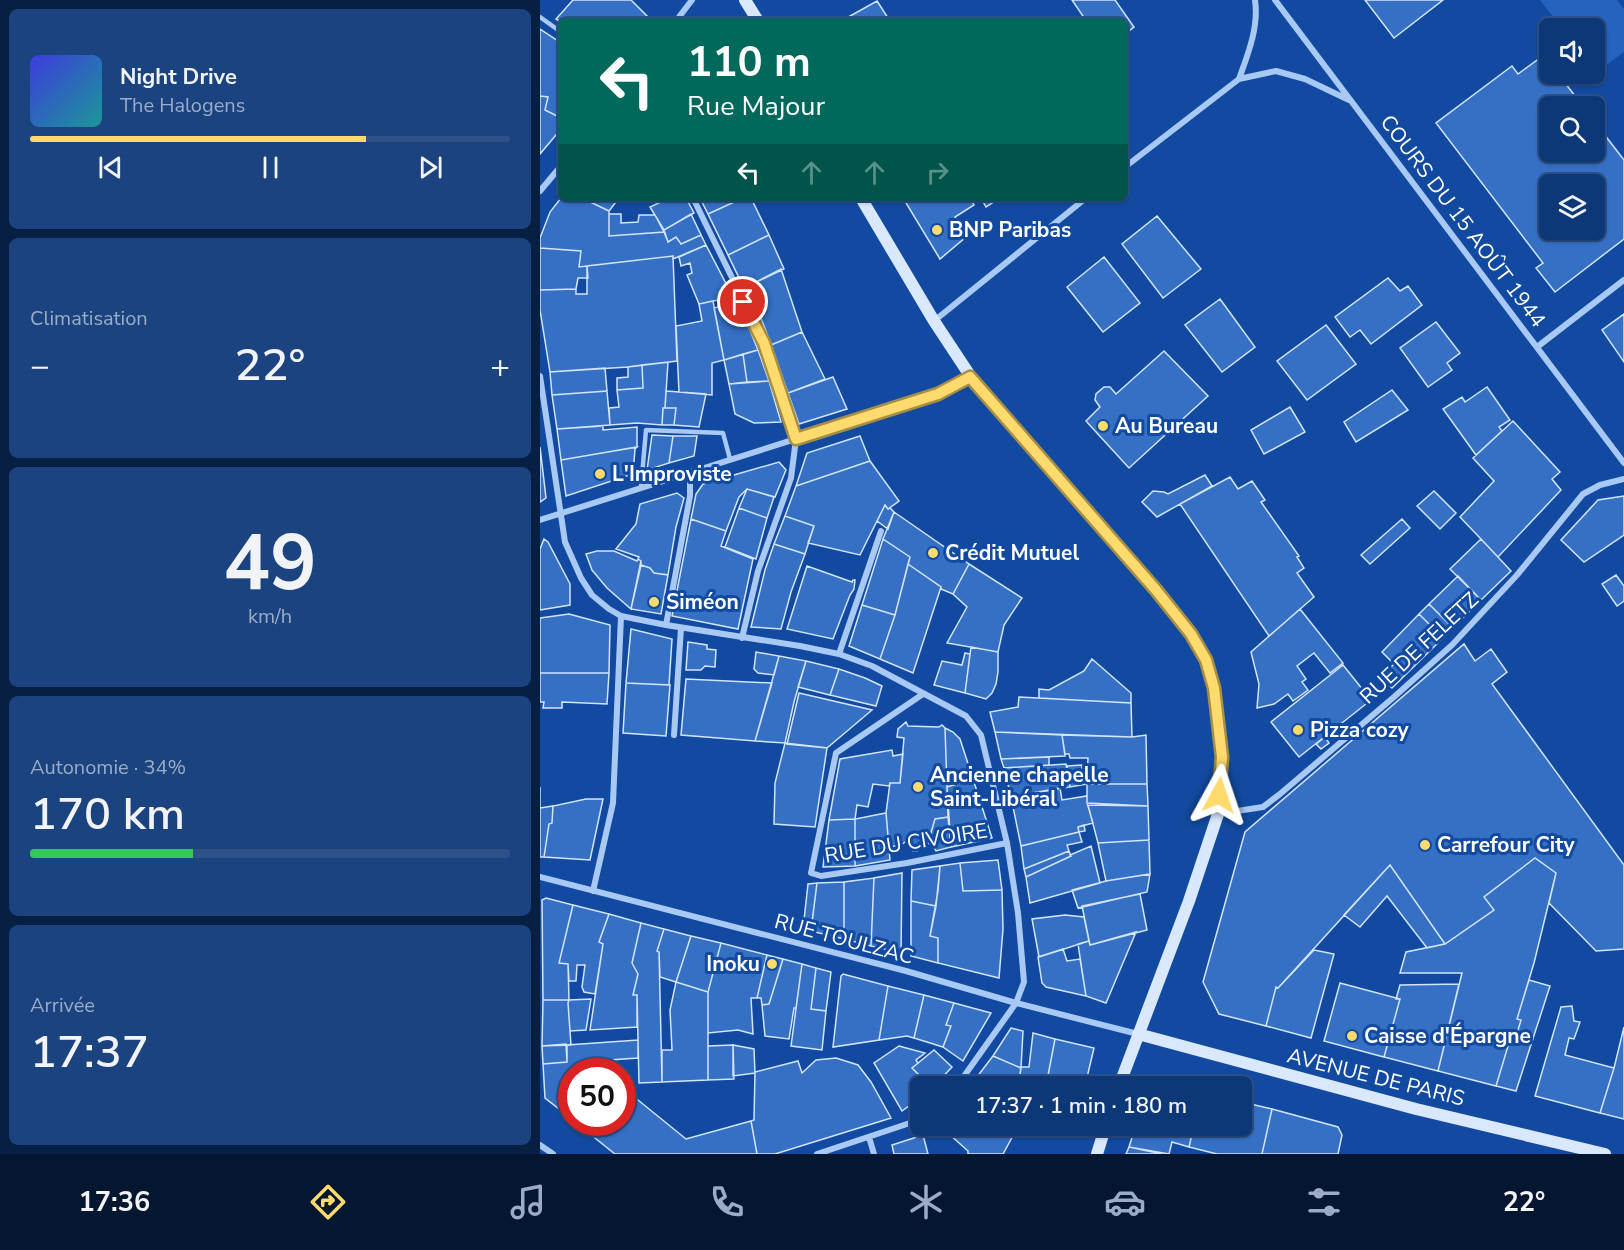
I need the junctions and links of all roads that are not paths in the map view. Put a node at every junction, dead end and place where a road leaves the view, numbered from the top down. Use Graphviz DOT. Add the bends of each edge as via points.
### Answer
graph roads {
  1 [pos="692,0"];
  2 [pos="746,0"];
  3 [pos="1256,0"];
  4 [pos="1275,0"];
  5 [pos="540,17"];
  6 [pos="678,18"];
  7 [pos="756,18"];
  8 [pos="558,30"];
  9 [pos="1239,79"];
  10 [pos="1352,102"];
  11 [pos="1128,165"];
  12 [pos="558,170"];
  13 [pos="540,191"];
  14 [pos="694,201"];
  15 [pos="863,201"];
  16 [pos="1082,201"];
  17 [pos="1624,280"];
  18 [pos="934,321"];
  19 [pos="1537,347"];
  20 [pos="540,376"];
  21 [pos="970,377"];
  22 [pos="796,439"];
  23 [pos="730,459"];
  24 [pos="1624,463"];
  25 [pos="690,471"];
  26 [pos="1624,478"];
  27 [pos="640,487"];
  28 [pos="561,512"];
  29 [pos="540,520"];
  30 [pos="881,531"];
  31 [pos="621,616"];
  32 [pos="666,625"];
  33 [pos="681,628"];
  34 [pos="742,638"];
  35 [pos="839,654"];
  36 [pos="923,694"];
  37 [pos="674,735"];
  38 [pos="1218,814"];
  39 [pos="1007,843"];
  40 [pos="540,877"];
  41 [pos="593,891"];
  42 [pos="1016,1003"];
  43 [pos="1138,1034"];
  44 [pos="964,1076"];
  45 [pos="1123,1076"];
  46 [pos="910,1123"];
  47 [pos="1103,1136"];
  48 [pos="869,1137"];
  49 [pos="540,1145"];
  50 [pos="553,1154"];
  51 [pos="817,1154"];
  52 [pos="873,1154"];
  53 [pos="1097,1154"];
  54 [pos="1605,1154"];
  1 -- 6 [label="street"];
  2 -- 7 [label="main road"];
  3 -- 9 [label="street" via="1251,48"];
  4 -- 10 [label="street, COURS DU 15 AOÛT 1944"];
  5 -- 8 [label="lane"];
  9 -- 10 [label="street" via="1276,71 1305,79"];
  9 -- 11 [label="street"];
  10 -- 19 [label="street, COURS DU 15 AOÛT 1944"];
  12 -- 13 [label="street"];
  14 -- 22 [label="street" via="764,343"];
  15 -- 18 [label="main road"];
  16 -- 18 [label="street"];
  17 -- 19 [label="street"];
  18 -- 21 [label="main road"];
  19 -- 24 [label="street, COURS DU 15 AOÛT 1944"];
  20 -- 28 [label="street"];
  21 -- 22 [label="street" via="938,394"];
  21 -- 38 [label="main road" via="1156,590 1206,660 1214,688 1222,757"];
  22 -- 23 [label="street"];
  22 -- 34 [label="street" via="790,478 758,571"];
  23 -- 25 [label="street"];
  23 -- 27 [label="lane" via="723,433 646,430"];
  25 -- 27 [label="street"];
  25 -- 32 [label="street" via="690,496"];
  26 -- 38 [label="street, RUE DE FELETZ" via="1583,494 1517,575 1452,645 1280,794 1263,807"];
  27 -- 28 [label="street"];
  28 -- 29 [label="street"];
  28 -- 31 [label="street" via="565,542 581,578 592,595"];
  30 -- 35 [label="street"];
  31 -- 32 [label="street"];
  31 -- 41 [label="street" via="613,803"];
  32 -- 33 [label="street"];
  33 -- 34 [label="street"];
  33 -- 37 [label="street"];
  34 -- 35 [label="street"];
  35 -- 36 [label="street" via="872,666"];
  36 -- 39 [label="street" via="966,716 981,735"];
  36 -- 39 [label="street, RUE DU CIVOIRE" via="836,753 811,873 820,876 896,865"];
  38 -- 43 [label="main road"];
  39 -- 42 [label="street" via="1024,982"];
  40 -- 41 [label="street, RUE TOULZAC"];
  41 -- 42 [label="street, RUE TOULZAC"];
  42 -- 43 [label="street, RUE TOULZAC"];
  42 -- 44 [label="street"];
  43 -- 45 [label="main road"];
  43 -- 54 [label="main road, AVENUE DE PARIS" via="1416,1109"];
  46 -- 48 [label="street"];
  47 -- 53 [label="main road"];
  48 -- 51 [label="street"];
  48 -- 52 [label="street"];
  49 -- 50 [label="street"];
}
